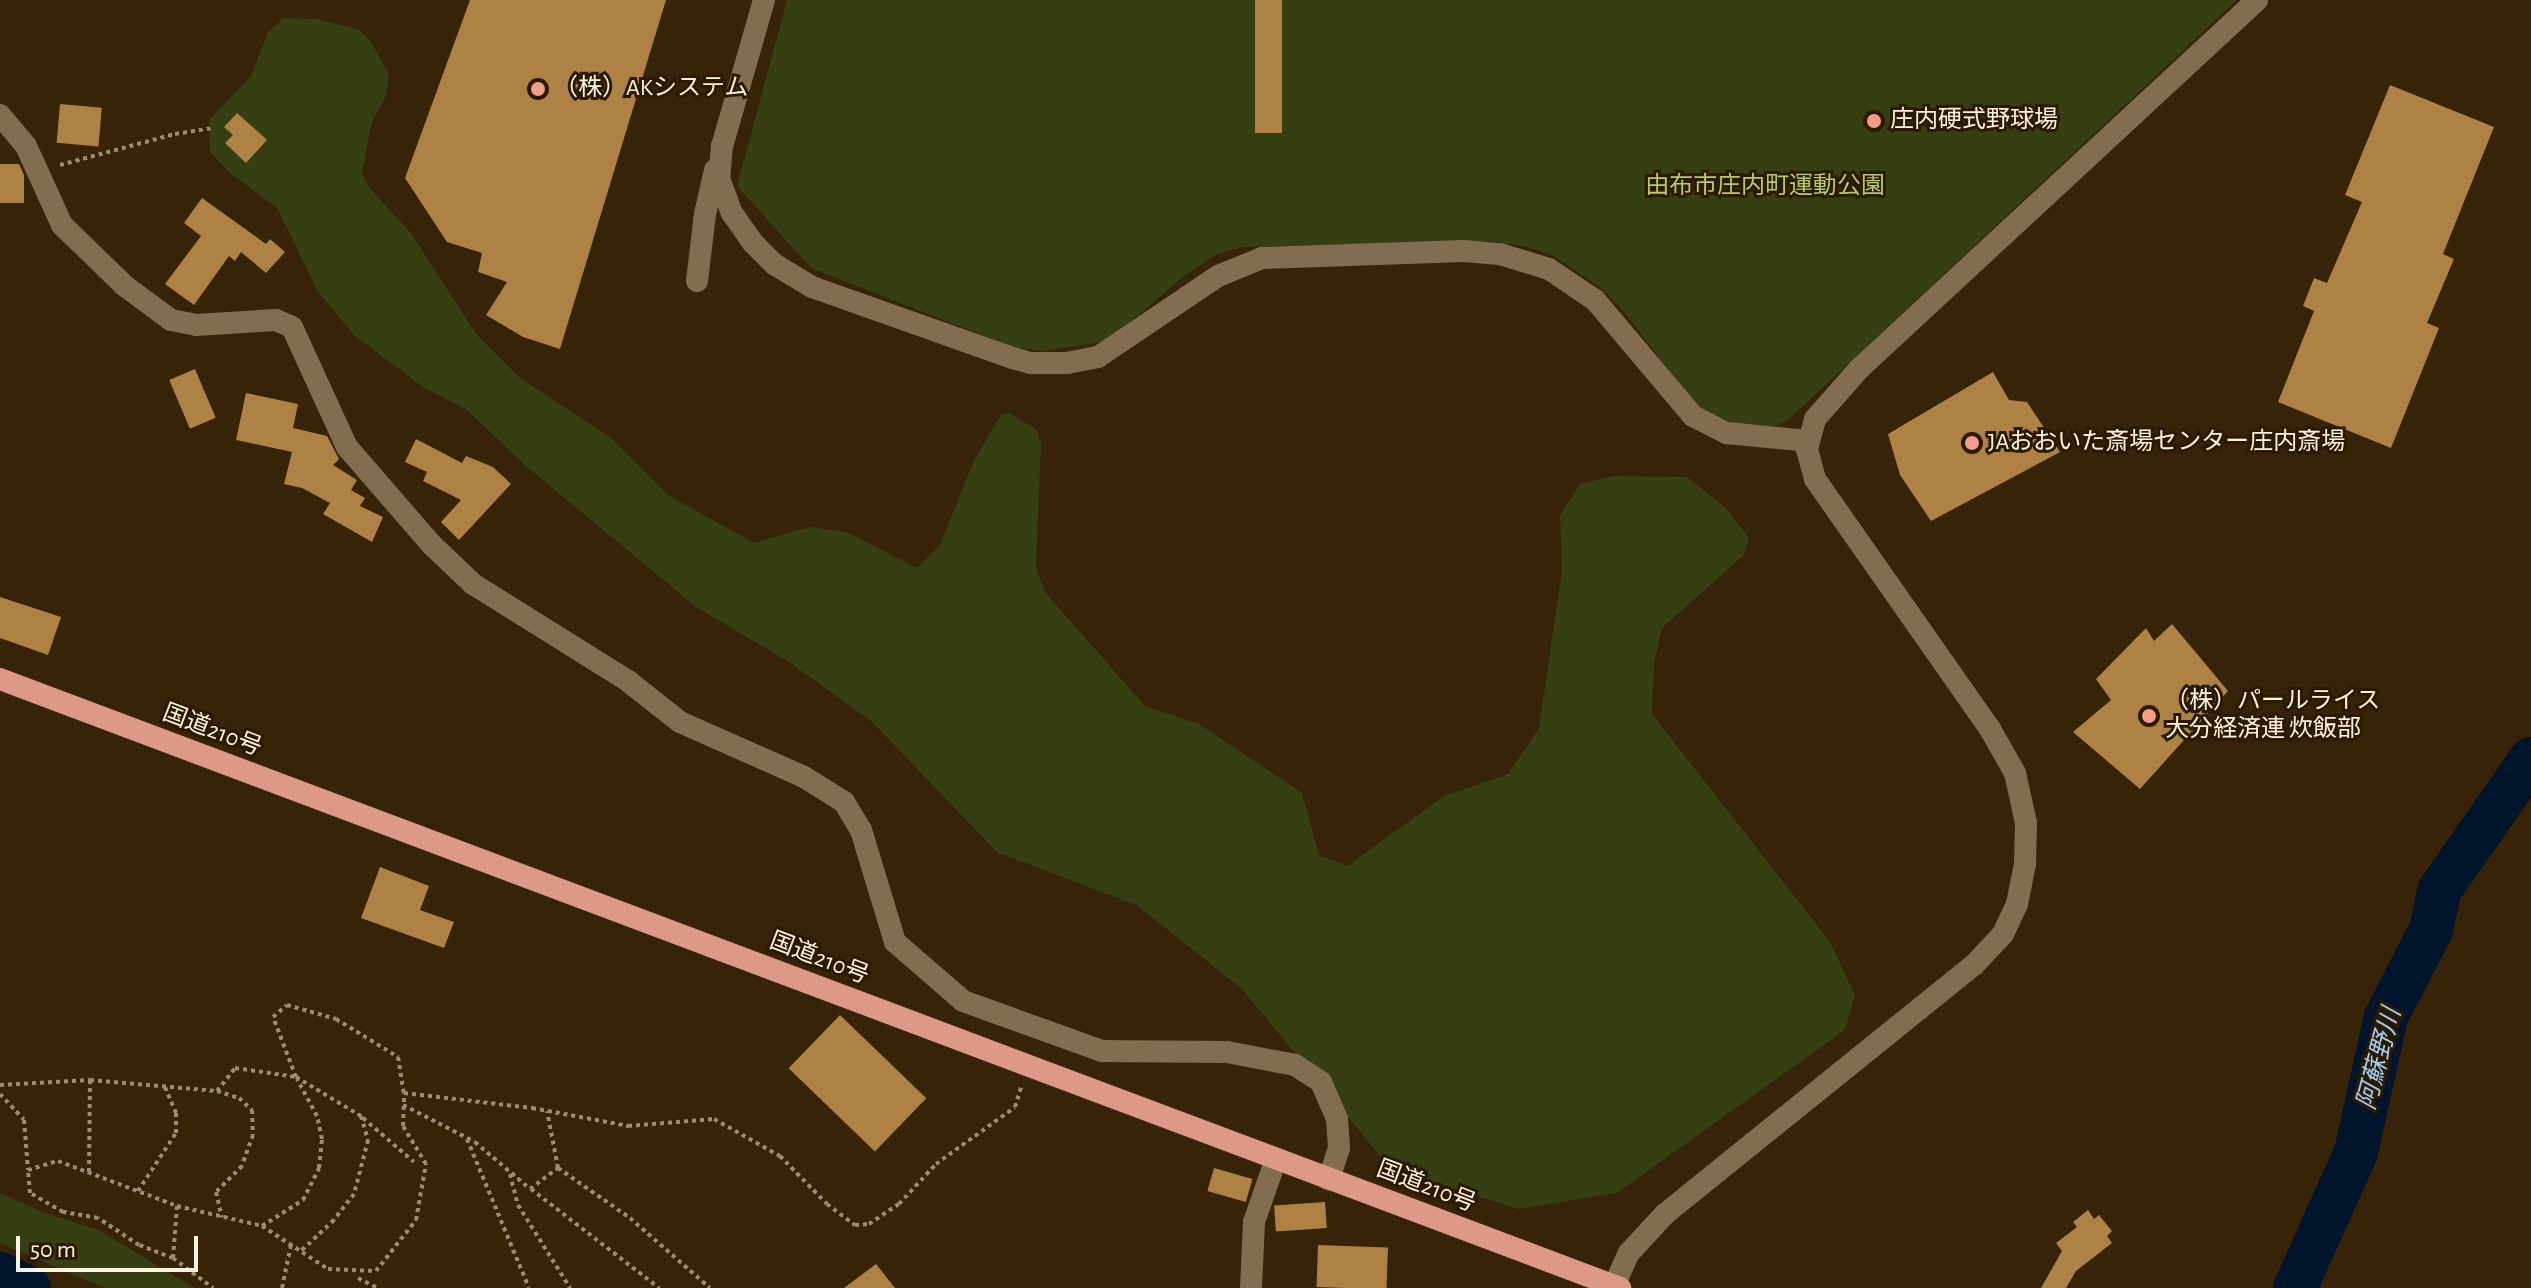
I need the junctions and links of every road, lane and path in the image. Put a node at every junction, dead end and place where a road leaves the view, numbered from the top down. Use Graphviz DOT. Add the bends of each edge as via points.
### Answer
graph roads {
  1 [pos="764,0"];
  2 [pos="2257,0"];
  3 [pos="0,115"];
  4 [pos="211,128"];
  5 [pos="722,146"];
  6 [pos="50,168"];
  7 [pos="697,281"];
  8 [pos="1808,441"];
  9 [pos="0,679"];
  10 [pos="1028,1066"];
  11 [pos="296,1077"];
  12 [pos="90,1080"];
  13 [pos="0,1085"];
  14 [pos="164,1086"];
  15 [pos="217,1091"];
  16 [pos="404,1093"];
  17 [pos="0,1094"];
  18 [pos="403,1105"];
  19 [pos="547,1111"];
  20 [pos="361,1116"];
  21 [pos="467,1137"];
  22 [pos="1276,1159"];
  23 [pos="414,1162"];
  24 [pos="558,1168"];
  25 [pos="28,1170"];
  26 [pos="510,1171"];
  27 [pos="89,1172"];
  28 [pos="1329,1179"];
  29 [pos="530,1189"];
  30 [pos="138,1191"];
  31 [pos="177,1206"];
  32 [pos="222,1217"];
  33 [pos="262,1226"];
  34 [pos="291,1245"];
  35 [pos="301,1251"];
  36 [pos="173,1258"];
  37 [pos="356,1270"];
  38 [pos="358,1278"];
  39 [pos="1617,1287"];
  40 [pos="213,1288"];
  41 [pos="282,1288"];
  42 [pos="360,1288"];
  43 [pos="378,1288"];
  44 [pos="529,1288"];
  45 [pos="570,1288"];
  46 [pos="659,1288"];
  47 [pos="710,1288"];
  48 [pos="1251,1288"];
  1 -- 5 [label="street"];
  2 -- 8 [label="street" via="1859,369 1820,411"];
  3 -- 28 [label="street" via="26,146 62,225 125,286 171,320 196,325 276,320 292,327 347,447 473,584 620,676 680,722 804,777 844,802 861,830 895,942 963,1001 1102,1051 1227,1052 1295,1065 1321,1082 1337,1119 1339,1148"];
  4 -- 6 [label="path"];
  5 -- 7 [label="street" via="705,214"];
  5 -- 8 [label="street" via="719,178 732,213 753,243 785,272 812,287 1022,361 1067,363 1098,357 1218,276 1262,258 1484,252 1530,261 1581,289 1608,313 1693,416 1737,435"];
  8 -- 39 [label="street" via="1815,479 1990,729 2015,773 2027,834 2017,904 2003,934 1974,965 1665,1214 1629,1253"];
  9 -- 10 [label="highway, 国道210号"];
  10 -- 19 [label="path" via="1015,1107 936,1164 899,1204 869,1224 855,1225 780,1156 714,1119 628,1126"];
  10 -- 22 [label="highway, 国道210号"];
  11 -- 15 [label="path" via="235,1068"];
  11 -- 16 [label="path" via="273,1017 287,1005 336,1019 398,1057"];
  11 -- 20 [label="path"];
  11 -- 33 [label="path" via="317,1116 322,1139 319,1168 303,1200"];
  12 -- 13 [label="path"];
  12 -- 14 [label="path"];
  12 -- 27 [label="path"];
  14 -- 15 [label="path"];
  14 -- 30 [label="path" via="176,1113 176,1133"];
  15 -- 32 [label="path" via="239,1098 252,1110 253,1135 242,1166 216,1192"];
  16 -- 18 [label="path"];
  16 -- 19 [label="path"];
  17 -- 25 [label="path" via="24,1120"];
  18 -- 21 [label="path"];
  18 -- 37 [label="path" via="403,1126 426,1164 416,1220 376,1271"];
  19 -- 24 [label="path"];
  20 -- 23 [label="path"];
  20 -- 35 [label="path" via="368,1140 354,1194"];
  21 -- 26 [label="path"];
  21 -- 44 [label="path"];
  22 -- 28 [label="highway, 国道210号"];
  22 -- 48 [label="street" via="1254,1222"];
  24 -- 29 [label="path"];
  24 -- 47 [label="path" via="630,1218"];
  25 -- 27 [label="path" via="58,1161"];
  25 -- 36 [label="path" via="30,1193 63,1212 98,1218 139,1245"];
  26 -- 29 [label="path"];
  26 -- 45 [label="path" via="518,1205"];
  27 -- 30 [label="path"];
  28 -- 39 [label="highway, 国道210号"];
  29 -- 46 [label="path"];
  30 -- 31 [label="path"];
  31 -- 32 [label="path"];
  31 -- 36 [label="path"];
  32 -- 33 [label="path"];
  33 -- 34 [label="path"];
  34 -- 35 [label="path"];
  34 -- 41 [label="path"];
  35 -- 37 [label="path" via="328,1269"];
  36 -- 40 [label="path"];
  37 -- 38 [label="path"];
  38 -- 42 [label="path"];
  38 -- 43 [label="path"];
}
